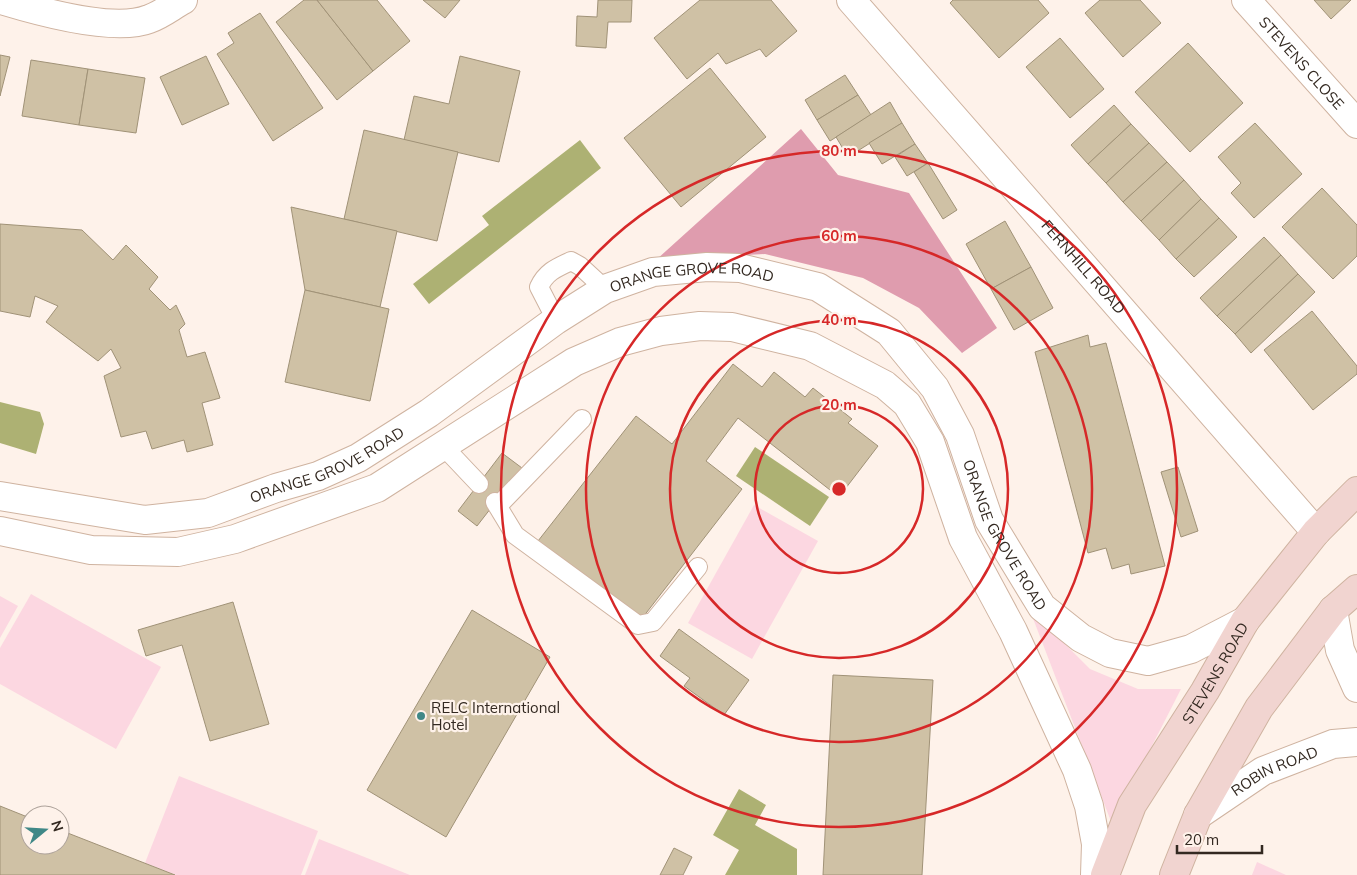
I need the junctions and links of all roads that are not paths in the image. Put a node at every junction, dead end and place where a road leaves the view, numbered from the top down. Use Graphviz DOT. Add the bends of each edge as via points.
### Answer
graph roads {
  1 [pos="1,0"];
  2 [pos="182,0"];
  3 [pos="851,0"];
  4 [pos="1246,0"];
  5 [pos="41,6"];
  6 [pos="1357,124"];
  7 [pos="605,289"];
  8 [pos="556,320"];
  9 [pos="582,419"];
  10 [pos="444,447"];
  11 [pos="479,484"];
  12 [pos="1357,491"];
  13 [pos="0,496"];
  14 [pos="0,531"];
  15 [pos="1316,532"];
  16 [pos="698,567"];
  17 [pos="1357,589"];
  18 [pos="1334,610"];
  19 [pos="1245,621"];
  20 [pos="1357,688"];
  21 [pos="1357,742"];
  22 [pos="1198,815"];
  23 [pos="1095,875"];
  24 [pos="1105,875"];
  25 [pos="1174,875"];
  1 -- 5 [label="street"];
  2 -- 5 [label="street" via="148,20 120,24"];
  3 -- 15 [label="street, FERNHILL ROAD"];
  4 -- 6 [label="street, STEVENS CLOSE"];
  7 -- 8 [label="street, ORANGE GROVE ROAD"];
  7 -- 8 [label="lane" via="571,261 554,268 539,287"];
  7 -- 19 [label="street, ORANGE GROVE ROAD" via="653,272 707,268 740,268 818,287 889,332 935,388 960,435 989,520 1042,608 1081,638 1110,653 1148,661 1191,649"];
  8 -- 13 [label="street, ORANGE GROVE ROAD" via="429,413 358,458 318,476 208,513 145,520"];
  9 -- 16 [label="lane" via="497,504 515,536 638,625 653,622"];
  10 -- 11 [label="lane"];
  10 -- 14 [label="street" via="377,488 236,539 178,552 91,550"];
  10 -- 23 [label="street" via="574,362 620,342 661,331 700,326 732,327 810,346 885,385 907,404 930,442 964,538 1013,631 1077,770 1089,806 1096,844"];
  12 -- 15 [label="main road, STEVENS ROAD"];
  15 -- 19 [label="main road, STEVENS ROAD"];
  17 -- 18 [label="main road"];
  18 -- 20 [label="street" via="1340,650"];
  18 -- 22 [label="main road" via="1259,708"];
  19 -- 24 [label="main road, STEVENS ROAD" via="1205,691 1132,805"];
  21 -- 22 [label="street, ROBIN ROAD" via="1333,744 1263,771"];
  22 -- 25 [label="main road"];
}
